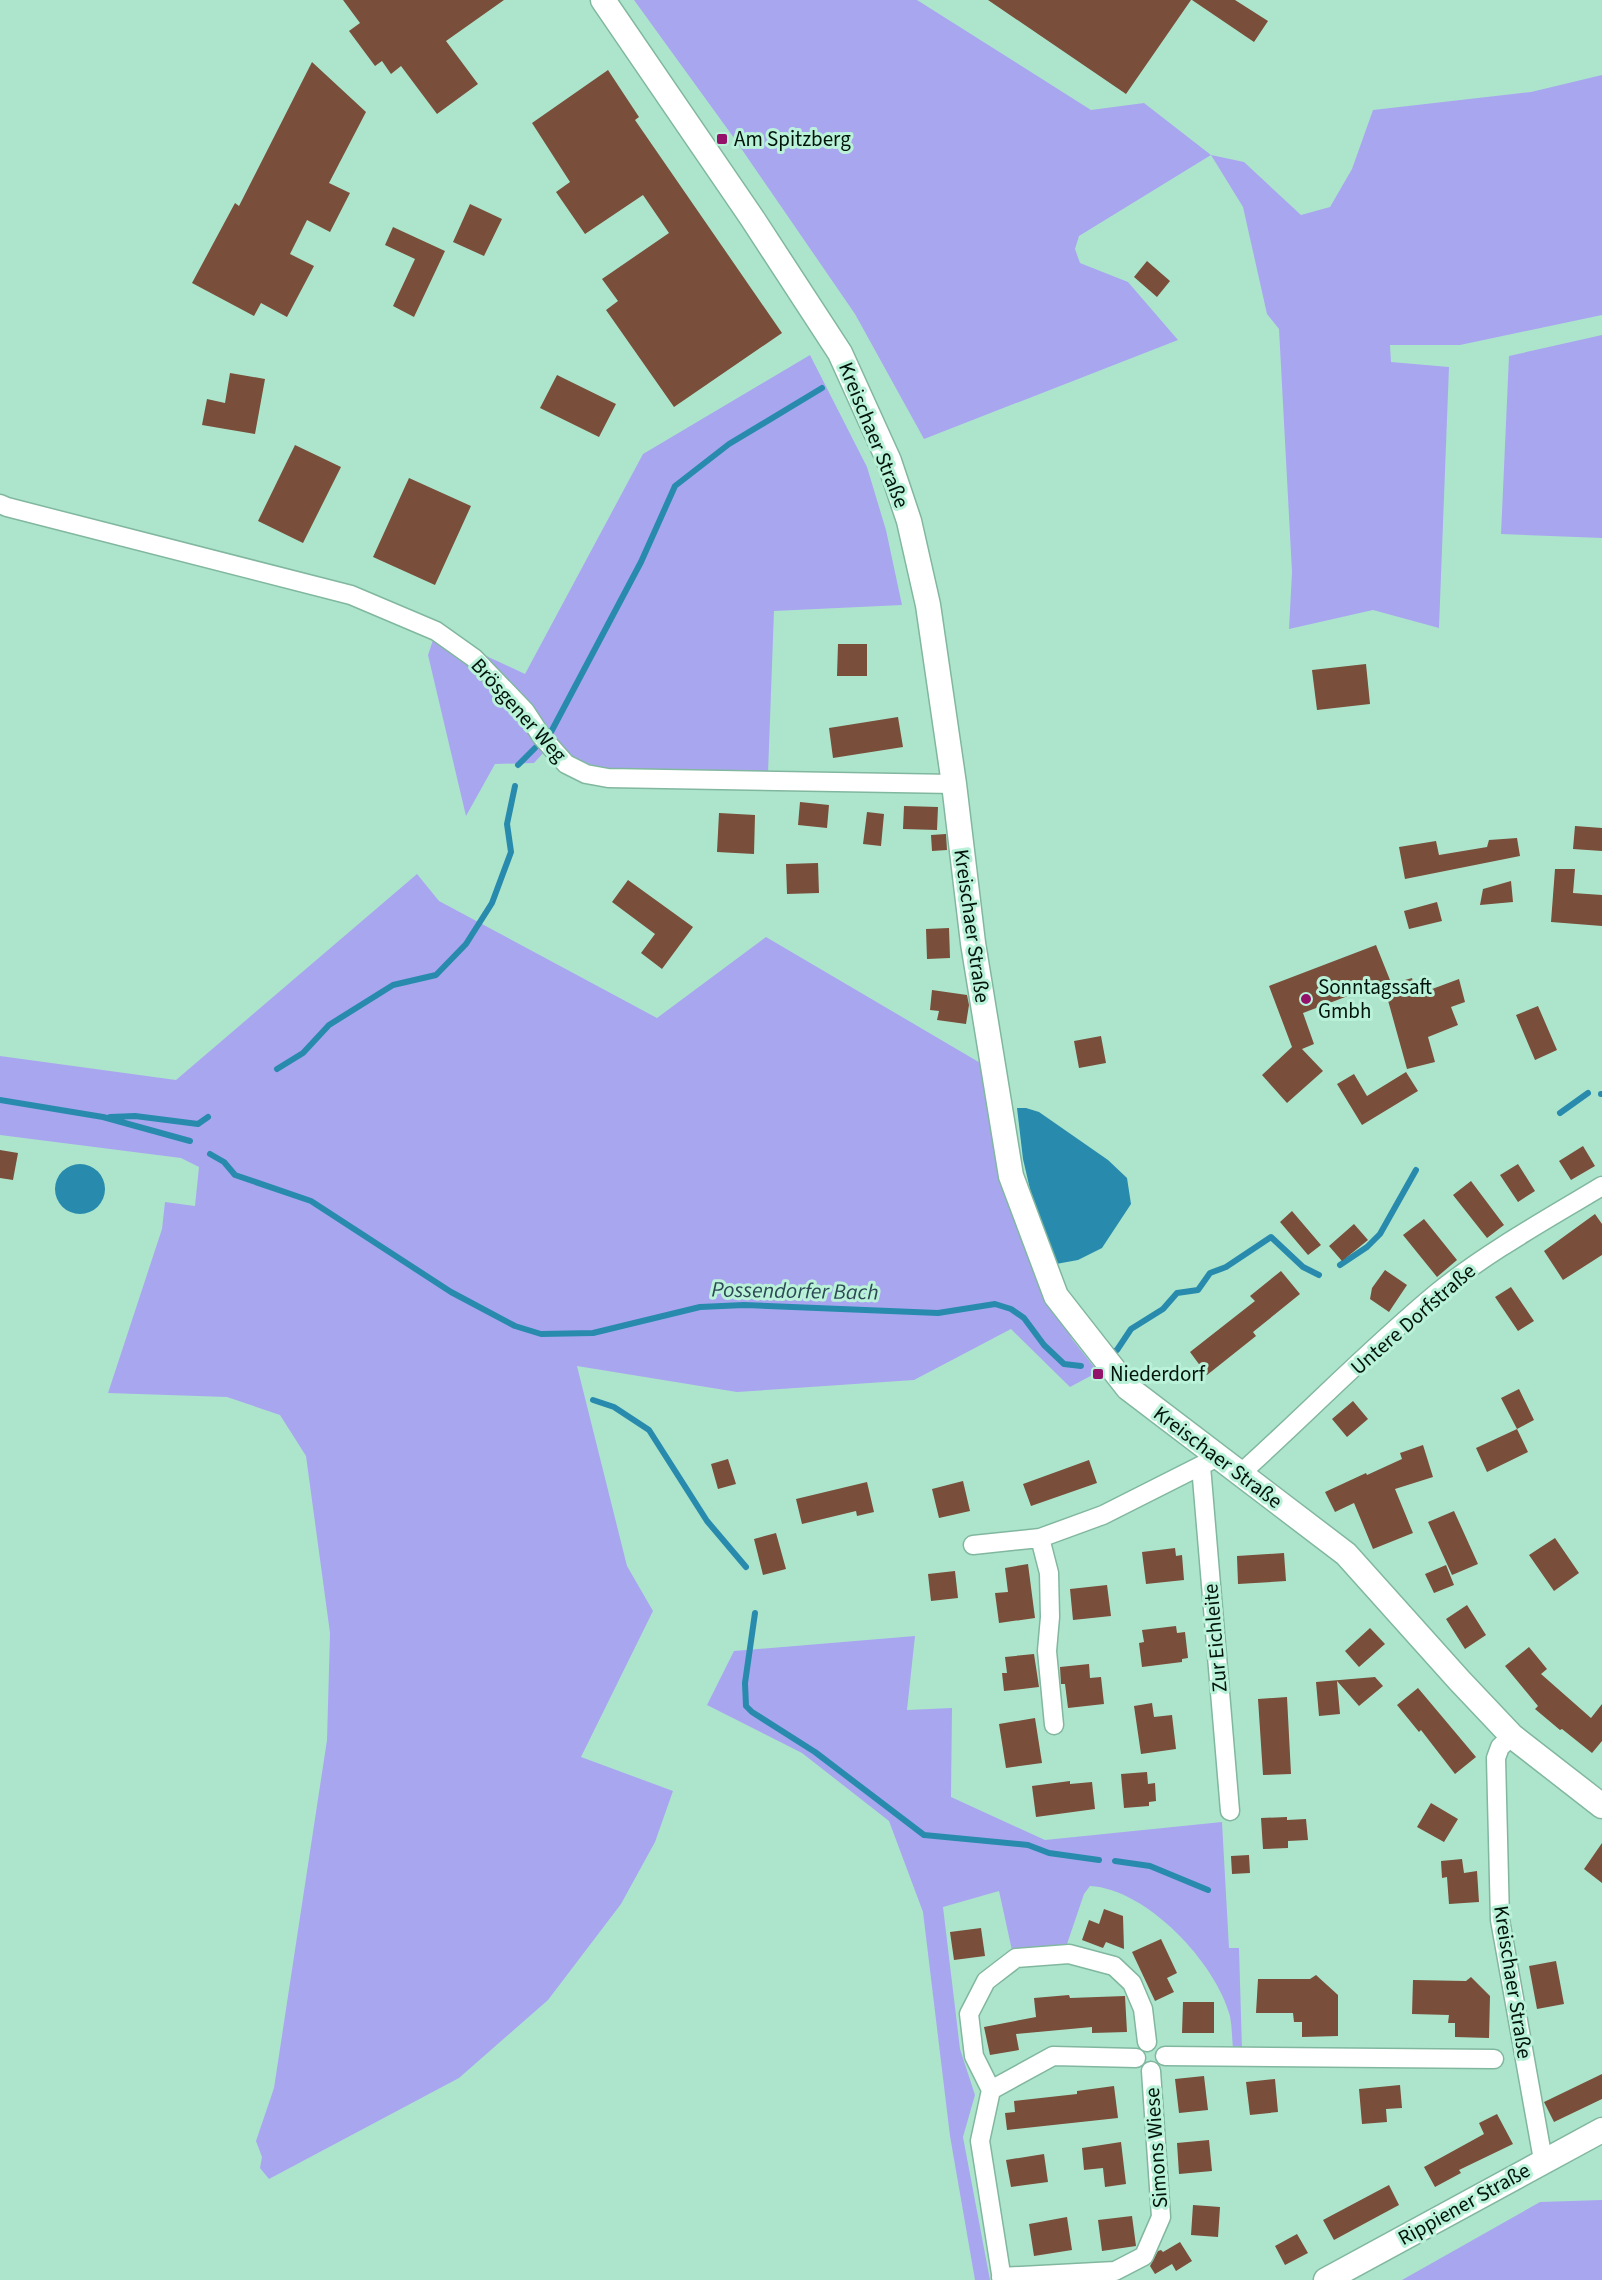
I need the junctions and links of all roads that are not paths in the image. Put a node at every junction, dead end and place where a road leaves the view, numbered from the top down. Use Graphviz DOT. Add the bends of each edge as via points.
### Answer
graph roads {
  1 [pos="603,0"];
  2 [pos="0,504"];
  3 [pos="954,784"];
  4 [pos="1602,1186"];
  5 [pos="1209,1462"];
  6 [pos="1240,1474"];
  7 [pos="1040,1538"];
  8 [pos="973,1545"];
  9 [pos="1054,1725"];
  10 [pos="1512,1736"];
  11 [pos="1602,1806"];
  12 [pos="1230,1811"];
  13 [pos="1147,2042"];
  14 [pos="1165,2056"];
  15 [pos="1136,2058"];
  16 [pos="1494,2059"];
  17 [pos="1151,2071"];
  18 [pos="991,2090"];
  19 [pos="1602,2130"];
  20 [pos="1543,2160"];
  21 [pos="1001,2278"];
  22 [pos="1326,2280"];
  1 -- 3 [label="main road, Kreischaer Straße" via="840,353 889,461 909,521 928,605"];
  2 -- 3 [label="street, Brösgener Weg" via="351,595 436,631 474,658 525,711 566,764 586,774 608,778"];
  3 -- 5 [label="main road, Kreischaer Straße" via="973,943 1011,1176 1056,1296 1128,1388"];
  4 -- 6 [label="street, Untere Dorfstraße" via="1491,1253 1437,1293"];
  5 -- 6 [label="main road, Kreischaer Straße"];
  5 -- 7 [label="street" via="1103,1515"];
  5 -- 12 [label="street, Zur Eichleite"];
  6 -- 10 [label="main road, Kreischaer Straße" via="1346,1554"];
  7 -- 8 [label="street"];
  7 -- 9 [label="street" via="1049,1573 1047,1651"];
  10 -- 11 [label="main road, Kreischaer Straße"];
  10 -- 20 [label="street, Kreischaer Straße" via="1500,1747 1496,1758 1500,1920"];
  13 -- 14 [label="street, Simons Wiese" via="1155,2042"];
  13 -- 15 [label="street, Simons Wiese" via="1136,2051"];
  13 -- 18 [label="street" via="1143,2008 1132,1983 1114,1966 1069,1954 1016,1958 986,1981 969,2014 974,2056"];
  14 -- 16 [label="street, Simons Wiese"];
  14 -- 17 [label="street, Simons Wiese" via="1163,2064"];
  15 -- 17 [label="street, Simons Wiese" via="1143,2069"];
  15 -- 18 [label="street, Simons Wiese" via="1053,2056"];
  17 -- 21 [label="street, Simons Wiese" via="1161,2217 1144,2256 1115,2271"];
  18 -- 21 [label="street, Simons Wiese" via="980,2141"];
  19 -- 20 [label="main road, Rippiener Straße"];
  20 -- 22 [label="main road, Rippiener Straße"];
}
